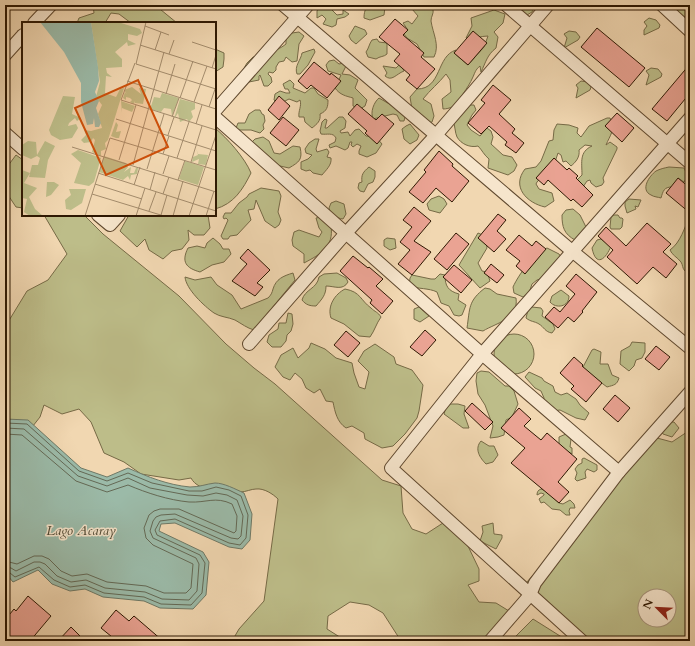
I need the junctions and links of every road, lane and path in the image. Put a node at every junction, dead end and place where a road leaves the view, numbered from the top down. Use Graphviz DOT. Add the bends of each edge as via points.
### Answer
graph roads {
  1 [pos="50,5"];
  2 [pos="283,5"];
  3 [pos="308,5"];
  4 [pos="506,5"];
  5 [pos="548,5"];
  6 [pos="662,5"];
  7 [pos="297,16"];
  8 [pos="35,22"];
  9 [pos="530,26"];
  10 [pos="690,31"];
  11 [pos="22,36"];
  12 [pos="5,55"];
  13 [pos="216,110"];
  14 [pos="216,118"];
  15 [pos="690,118"];
  16 [pos="5,133"];
  17 [pos="437,134"];
  18 [pos="668,144"];
  19 [pos="22,148"];
  20 [pos="690,163"];
  21 [pos="99,216"];
  22 [pos="118,216"];
  23 [pos="346,233"];
  24 [pos="572,251"];
  25 [pos="249,344"];
  26 [pos="690,348"];
  27 [pos="482,354"];
  28 [pos="690,392"];
  29 [pos="619,472"];
  30 [pos="530,595"];
  31 [pos="490,641"];
  32 [pos="582,641"];
  1 -- 8 [label="street"];
  2 -- 7 [label="street"];
  3 -- 7 [label="street"];
  4 -- 9 [label="street"];
  5 -- 9 [label="street"];
  6 -- 10 [label="street"];
  7 -- 13 [label="street"];
  7 -- 17 [label="street"];
  9 -- 17 [label="street"];
  9 -- 18 [label="street"];
  11 -- 12 [label="street"];
  14 -- 23 [label="street"];
  15 -- 18 [label="street"];
  16 -- 19 [label="street"];
  17 -- 23 [label="street"];
  17 -- 24 [label="street"];
  18 -- 20 [label="street"];
  18 -- 24 [label="street"];
  21 -- 22 [label="street" via="110,225"];
  23 -- 25 [label="street"];
  23 -- 27 [label="street"];
  24 -- 26 [label="street"];
  24 -- 27 [label="street"];
  27 -- 29 [label="street"];
  27 -- 30 [label="street" via="391,468"];
  28 -- 29 [label="street"];
  29 -- 30 [label="street" via="535,583"];
  30 -- 31 [label="street"];
  30 -- 32 [label="street"];
}
